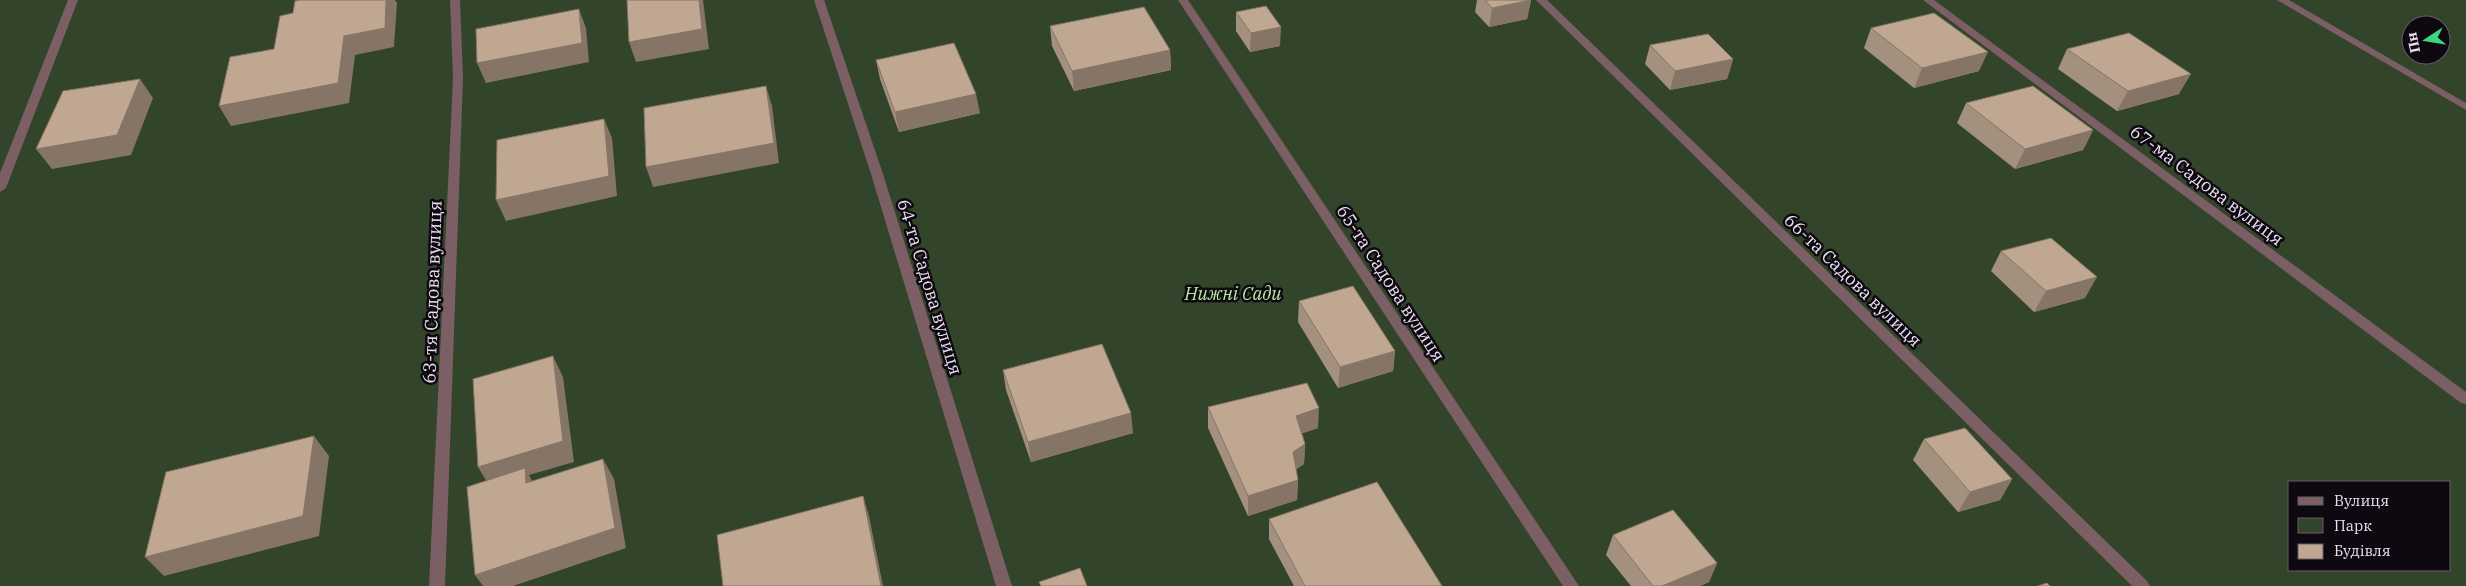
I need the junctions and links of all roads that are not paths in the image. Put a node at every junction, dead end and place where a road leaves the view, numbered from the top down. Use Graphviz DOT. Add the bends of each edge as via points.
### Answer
graph roads {
  1 [pos="73,0"];
  2 [pos="455,0"];
  3 [pos="819,0"];
  4 [pos="1183,0"];
  5 [pos="1540,0"];
  6 [pos="1928,0"];
  7 [pos="2282,0"];
  8 [pos="2466,107"];
  9 [pos="0,188"];
  10 [pos="2466,399"];
  11 [pos="438,586"];
  12 [pos="1004,586"];
  13 [pos="1570,586"];
  14 [pos="2142,586"];
  1 -- 9 [label="street"];
  2 -- 11 [label="street, 63-тя Садова вулиця" via="458,78"];
  3 -- 12 [label="street, 64-та Садова вулиця" via="877,174"];
  4 -- 13 [label="street, 65-та Садова вулиця"];
  5 -- 14 [label="street, 66-та Садова вулиця"];
  6 -- 10 [label="street, 67-ма Садова вулиця"];
  7 -- 8 [label="street"];
}
